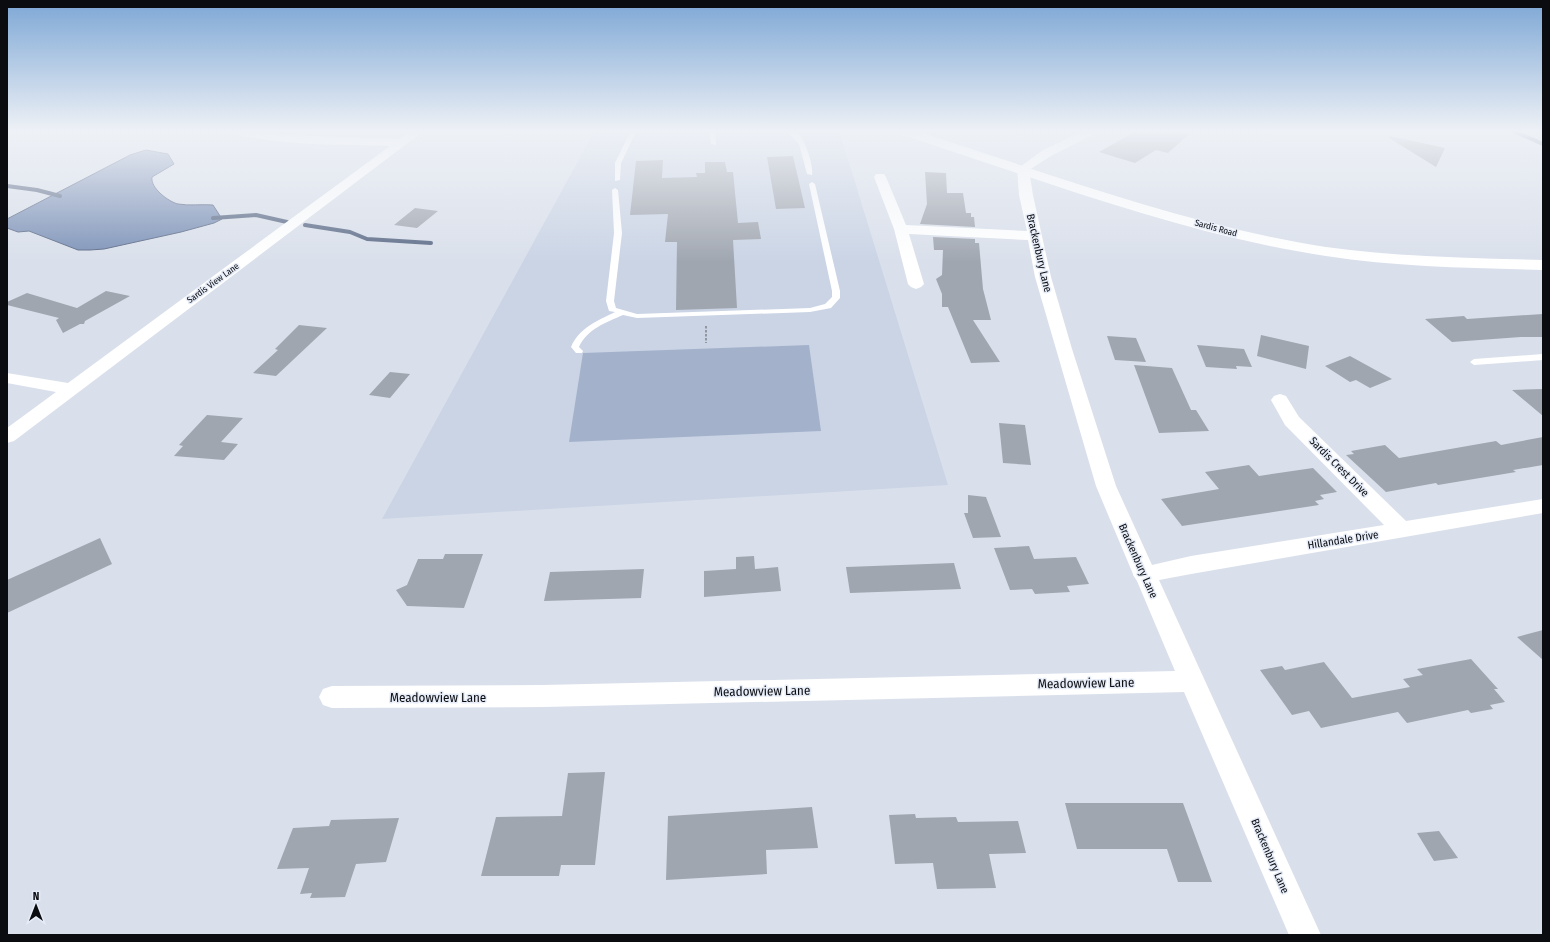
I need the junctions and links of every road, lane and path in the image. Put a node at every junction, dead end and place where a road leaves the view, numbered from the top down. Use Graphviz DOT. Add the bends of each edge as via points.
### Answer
graph roads {
  1 [pos="360,174"];
  2 [pos="617,174"];
  3 [pos="1024,174"];
  4 [pos="1039,174"];
  5 [pos="880,177"];
  6 [pos="617,180"];
  7 [pos="812,184"];
  8 [pos="615,190"];
  9 [pos="901,229"];
  10 [pos="1034,236"];
  11 [pos="1543,265"];
  12 [pos="916,284"];
  13 [pos="622,312"];
  14 [pos="706,322"];
  15 [pos="706,343"];
  16 [pos="579,351"];
  17 [pos="1543,357"];
  18 [pos="1474,362"];
  19 [pos="7,378"];
  20 [pos="70,389"];
  21 [pos="1280,400"];
  22 [pos="7,437"];
  23 [pos="1543,506"];
  24 [pos="1402,530"];
  25 [pos="1144,575"];
  26 [pos="1193,681"];
  27 [pos="332,698"];
  28 [pos="1304,935"];
  1 -- 20 [label="street, Sardis View Lane"];
  2 -- 6 [label="lane"];
  3 -- 10 [label="street, Brackenbury Lane"];
  4 -- 11 [label="main road, Sardis Road" via="1200,224 1252,238 1296,246 1432,262"];
  5 -- 9 [label="street"];
  7 -- 13 [label="lane" via="836,291 836,298 828,306 810,310 645,316"];
  8 -- 13 [label="lane" via="618,233 610,301 612,309"];
  9 -- 10 [label="street"];
  9 -- 12 [label="street"];
  10 -- 25 [label="street, Brackenbury Lane" via="1043,277 1106,486"];
  13 -- 16 [label="lane" via="584,334 575,347"];
  14 -- 15 [label="path"];
  17 -- 18 [label="lane"];
  19 -- 20 [label="street"];
  20 -- 22 [label="street, Sardis View Lane"];
  21 -- 24 [label="street, Sardis Crest Drive" via="1292,421"];
  23 -- 24 [label="street, Hillandale Drive"];
  24 -- 25 [label="street, Hillandale Drive"];
  25 -- 26 [label="street, Brackenbury Lane"];
  26 -- 27 [label="street, Meadowview Lane" via="542,696"];
  26 -- 28 [label="street, Brackenbury Lane"];
}
